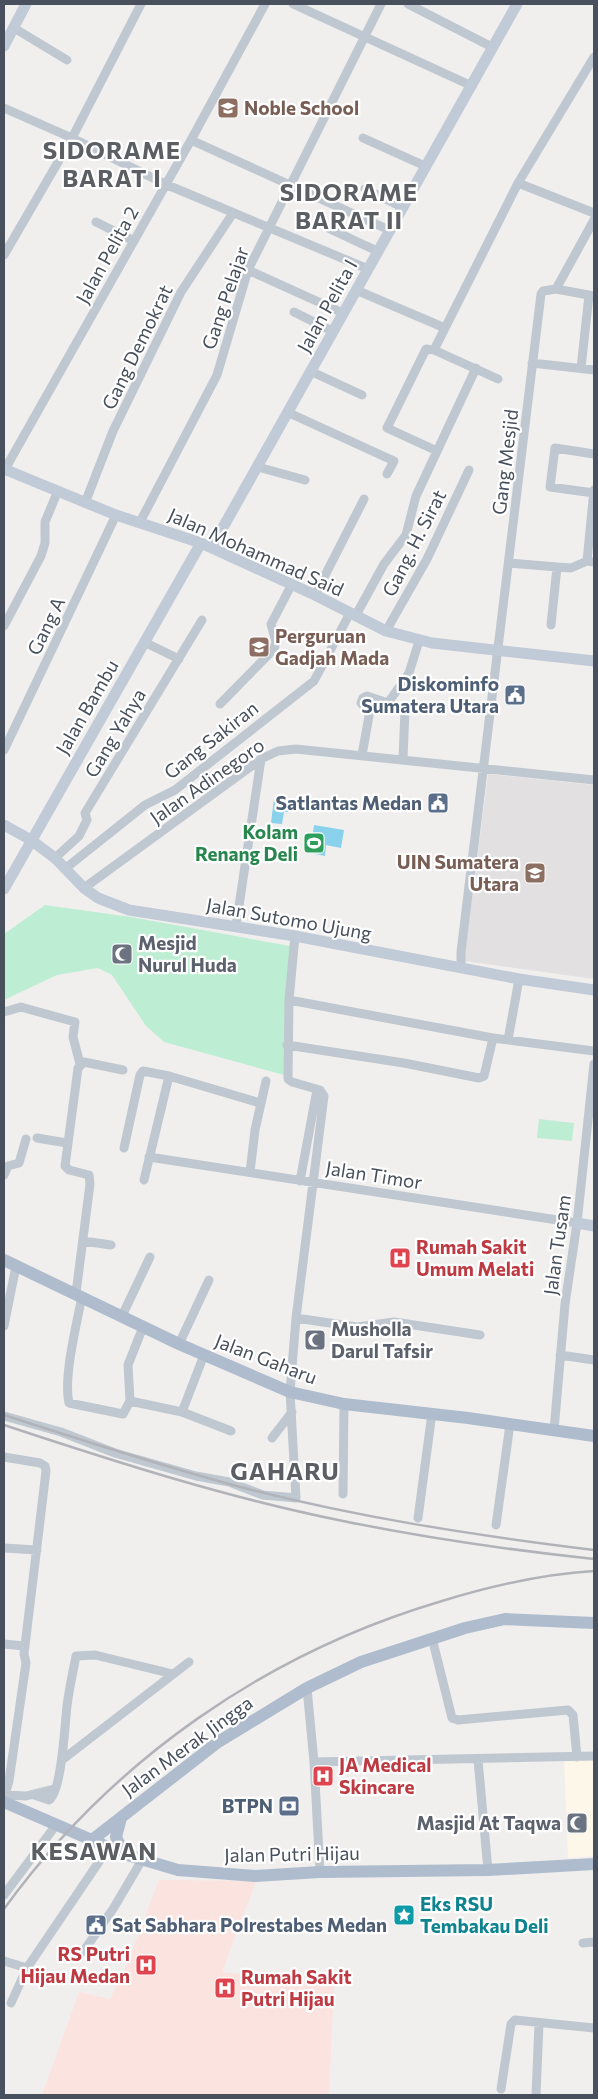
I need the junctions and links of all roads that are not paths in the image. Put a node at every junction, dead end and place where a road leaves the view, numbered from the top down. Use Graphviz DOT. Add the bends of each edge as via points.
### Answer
graph roads {
  1 [pos="141,4"];
  2 [pos="265,4"];
  3 [pos="293,4"];
  4 [pos="381,4"];
  5 [pos="408,4"];
  6 [pos="517,4"];
  7 [pos="24,5"];
  8 [pos="14,28"];
  9 [pos="365,36"];
  10 [pos="4,46"];
  11 [pos="492,47"];
  12 [pos="594,57"];
  13 [pos="67,60"];
  14 [pos="472,86"];
  15 [pos="4,108"];
  16 [pos="72,138"];
  17 [pos="363,138"];
  18 [pos="191,140"];
  19 [pos="425,166"];
  20 [pos="290,183"];
  21 [pos="518,183"];
  22 [pos="165,184"];
  23 [pos="365,189"];
  24 [pos="402,207"];
  25 [pos="232,213"];
  26 [pos="594,213"];
  27 [pos="594,220"];
  28 [pos="96,222"];
  29 [pos="269,227"];
  30 [pos="330,229"];
  31 [pos="389,230"];
  32 [pos="134,241"];
  33 [pos="377,251"];
  34 [pos="4,255"];
  35 [pos="248,270"];
  36 [pos="368,270"];
  37 [pos="556,289"];
  38 [pos="356,290"];
  39 [pos="592,295"];
  40 [pos="294,312"];
  41 [pos="343,313"];
  42 [pos="444,328"];
  43 [pos="332,330"];
  44 [pos="434,350"];
  45 [pos="532,363"];
  46 [pos="476,368"];
  47 [pos="581,368"];
  48 [pos="594,370"];
  49 [pos="310,371"];
  50 [pos="498,379"];
  51 [pos="362,395"];
  52 [pos="287,412"];
  53 [pos="438,451"];
  54 [pos="594,454"];
  55 [pos="258,467"];
  56 [pos="4,470"];
  57 [pos="469,470"];
  58 [pos="387,474"];
  59 [pos="305,480"];
  60 [pos="594,492"];
  61 [pos="57,493"];
  62 [pos="364,499"];
  63 [pos="85,504"];
  64 [pos="116,515"];
  65 [pos="140,522"];
  66 [pos="201,543"];
  67 [pos="212,548"];
  68 [pos="591,562"];
  69 [pos="509,563"];
  70 [pos="556,567"];
  71 [pos="292,584"];
  72 [pos="315,595"];
  73 [pos="353,614"];
  74 [pos="202,620"];
  75 [pos="551,625"];
  76 [pos="4,626"];
  77 [pos="386,631"];
  78 [pos="419,640"];
  79 [pos="144,642"];
  80 [pos="498,650"];
  81 [pos="179,659"];
  82 [pos="594,661"];
  83 [pos="220,704"];
  84 [pos="405,711"];
  85 [pos="4,750"];
  86 [pos="362,755"];
  87 [pos="403,758"];
  88 [pos="262,760"];
  89 [pos="484,769"];
  90 [pos="594,780"];
  91 [pos="4,825"];
  92 [pos="30,840"];
  93 [pos="55,858"];
  94 [pos="66,868"];
  95 [pos="84,888"];
  96 [pos="4,889"];
  97 [pos="236,926"];
  98 [pos="295,936"];
  99 [pos="461,967"];
  100 [pos="519,979"];
  101 [pos="594,990"];
  102 [pos="288,1000"];
  103 [pos="4,1012"];
  104 [pos="493,1038"];
  105 [pos="508,1040"];
  106 [pos="287,1045"];
  107 [pos="594,1051"];
  108 [pos="80,1064"];
  109 [pos="594,1064"];
  110 [pos="123,1070"];
  111 [pos="168,1076"];
  112 [pos="266,1082"];
  113 [pos="316,1095"];
  114 [pos="260,1103"];
  115 [pos="37,1138"];
  116 [pos="26,1140"];
  117 [pos="68,1143"];
  118 [pos="124,1148"];
  119 [pos="149,1157"];
  120 [pos="250,1172"];
  121 [pos="4,1174"];
  122 [pos="144,1180"];
  123 [pos="300,1181"];
  124 [pos="313,1183"];
  125 [pos="577,1223"];
  126 [pos="594,1226"];
  127 [pos="83,1241"];
  128 [pos="111,1245"];
  129 [pos="150,1257"];
  130 [pos="4,1260"];
  131 [pos="16,1266"];
  132 [pos="209,1280"];
  133 [pos="79,1295"];
  134 [pos="122,1316"];
  135 [pos="296,1318"];
  136 [pos="4,1326"];
  137 [pos="143,1327"];
  138 [pos="480,1335"];
  139 [pos="179,1344"];
  140 [pos="560,1354"];
  141 [pos="204,1355"];
  142 [pos="594,1360"];
  143 [pos="290,1392"];
  144 [pos="130,1401"];
  145 [pos="344,1404"];
  146 [pos="182,1412"];
  147 [pos="292,1412"];
  148 [pos="432,1413"];
  149 [pos="4,1416"];
  150 [pos="510,1424"];
  151 [pos="554,1430"];
  152 [pos="231,1431"];
  153 [pos="594,1436"];
  154 [pos="272,1438"];
  155 [pos="4,1457"];
  156 [pos="343,1494"];
  157 [pos="418,1518"];
  158 [pos="496,1525"];
  159 [pos="4,1548"];
  160 [pos="37,1550"];
  161 [pos="594,1623"];
  162 [pos="432,1638"];
  163 [pos="4,1644"];
  164 [pos="24,1646"];
  165 [pos="189,1662"];
  166 [pos="173,1674"];
  167 [pos="307,1688"];
  168 [pos="594,1756"];
  169 [pos="577,1757"];
  170 [pos="62,1760"];
  171 [pos="478,1760"];
  172 [pos="314,1762"];
  173 [pos="6,1780"];
  174 [pos="4,1798"];
  175 [pos="121,1818"];
  176 [pos="56,1825"];
  177 [pos="92,1840"];
  178 [pos="109,1847"];
  179 [pos="124,1854"];
  180 [pos="142,1860"];
  181 [pos="594,1864"];
  182 [pos="488,1870"];
  183 [pos="320,1872"];
  184 [pos="4,1895"];
  185 [pos="594,1942"];
  186 [pos="583,1943"];
  187 [pos="83,1952"];
  188 [pos="4,1961"];
  189 [pos="26,1968"];
  190 [pos="11,2003"];
  191 [pos="539,2024"];
  192 [pos="594,2028"];
  193 [pos="501,2089"];
  194 [pos="536,2095"];
  1 -- 16 [label="street"];
  2 -- 18 [label="street, Jalan Pelita 2"];
  3 -- 9 [label="street"];
  4 -- 9 [label="street, Gang Pelajar"];
  5 -- 11 [label="street"];
  6 -- 11 [label="street, Jalan Pelita I"];
  7 -- 8 [label="street"];
  8 -- 10 [label="street"];
  8 -- 13 [label="street"];
  9 -- 14 [label="street"];
  9 -- 20 [label="street, Gang Pelajar"];
  11 -- 14 [label="street, Jalan Pelita I"];
  12 -- 21 [label="street"];
  14 -- 19 [label="street, Jalan Pelita I"];
  15 -- 16 [label="street"];
  16 -- 22 [label="street"];
  16 -- 34 [label="street"];
  17 -- 19 [label="street"];
  18 -- 20 [label="street"];
  18 -- 22 [label="street, Jalan Pelita 2"];
  19 -- 24 [label="street, Jalan Pelita I"];
  20 -- 29 [label="street, Gang Pelajar"];
  20 -- 31 [label="street"];
  21 -- 26 [label="street"];
  21 -- 42 [label="street"];
  22 -- 25 [label="street"];
  22 -- 32 [label="street, Jalan Pelita 2"];
  23 -- 24 [label="street"];
  24 -- 31 [label="street, Jalan Pelita I"];
  25 -- 29 [label="street"];
  25 -- 63 [label="street, Gang Demokrat" via="182,292 113,431"];
  27 -- 37 [label="street"];
  28 -- 32 [label="street"];
  29 -- 35 [label="street, Gang Pelajar"];
  29 -- 36 [label="street"];
  30 -- 33 [label="street"];
  31 -- 33 [label="street, Jalan Pelita I"];
  32 -- 56 [label="street, Jalan Pelita 2"];
  33 -- 36 [label="street, Jalan Pelita I"];
  35 -- 41 [label="street"];
  35 -- 65 [label="street, Gang Pelajar" via="217,375"];
  36 -- 38 [label="street, Jalan Pelita I"];
  37 -- 39 [label="street"];
  37 -- 45 [label="street, Gang Mesjid" via="541,294"];
  38 -- 41 [label="street, Jalan Pelita I"];
  38 -- 42 [label="street"];
  39 -- 47 [label="street"];
  40 -- 43 [label="street"];
  41 -- 43 [label="street, Jalan Pelita I"];
  42 -- 44 [label="street"];
  43 -- 49 [label="street, Jalan Pelita I"];
  44 -- 46 [label="street"];
  44 -- 53 [label="street" via="426,349 387,428"];
  45 -- 47 [label="street"];
  45 -- 69 [label="street, Gang Mesjid"];
  46 -- 50 [label="street"];
  46 -- 53 [label="street, Gang Sakiran"];
  47 -- 48 [label="street"];
  49 -- 51 [label="street"];
  49 -- 52 [label="street, Jalan Pelita I"];
  52 -- 55 [label="street, Jalan Pelita I"];
  52 -- 58 [label="street" via="394,461"];
  53 -- 73 [label="street, Gang Sakiran" via="416,496 406,535"];
  54 -- 60 [label="street" via="555,448 550,487"];
  55 -- 59 [label="street"];
  55 -- 67 [label="street, Jalan Pelita I"];
  56 -- 61 [label="street, Jalan Mohammad Said"];
  57 -- 77 [label="street, Gang. H. Sirat" via="427,559"];
  60 -- 68 [label="street"];
  61 -- 63 [label="street, Jalan Mohammad Said"];
  61 -- 76 [label="street" via="45,522 41,556"];
  62 -- 72 [label="street"];
  63 -- 64 [label="street, Jalan Mohammad Said"];
  64 -- 65 [label="street, Jalan Mohammad Said"];
  64 -- 85 [label="street, Gang A"];
  65 -- 66 [label="street, Jalan Mohammad Said"];
  66 -- 67 [label="street, Jalan Mohammad Said"];
  66 -- 79 [label="street, Jalan Bambu"];
  67 -- 71 [label="street, Jalan Mohammad Said"];
  68 -- 70 [label="street" via="571,568"];
  69 -- 70 [label="street"];
  69 -- 80 [label="street, Gang Mesjid"];
  70 -- 75 [label="street"];
  71 -- 72 [label="street, Jalan Mohammad Said"];
  71 -- 83 [label="street" via="271,624 276,642 274,649"];
  72 -- 73 [label="street, Jalan Mohammad Said"];
  73 -- 77 [label="street, Jalan Mohammad Said"];
  73 -- 94 [label="street, Gang Sakiran" via="314,681 174,790 145,805"];
  74 -- 81 [label="street, Gang Yahya"];
  77 -- 78 [label="street, Jalan Mohammad Said"];
  78 -- 80 [label="street, Jalan Mohammad Said"];
  78 -- 86 [label="street" via="409,673 388,703 367,696 363,698 362,703 369,716"];
  79 -- 81 [label="street"];
  79 -- 92 [label="street, Jalan Bambu"];
  80 -- 82 [label="street, Jalan Mohammad Said"];
  80 -- 89 [label="street, Gang Mesjid"];
  81 -- 93 [label="street, Gang Yahya" via="85,813 88,820 84,829"];
  84 -- 87 [label="street"];
  86 -- 87 [label="street, Jalan Adinegoro"];
  86 -- 88 [label="street, Jalan Adinegoro" via="286,749"];
  87 -- 89 [label="street, Jalan Adinegoro"];
  88 -- 95 [label="street, Jalan Adinegoro"];
  88 -- 97 [label="street"];
  89 -- 90 [label="street, Jalan Adinegoro"];
  89 -- 99 [label="street"];
  91 -- 92 [label="street, Jalan Sutomo Ujung"];
  92 -- 93 [label="street, Jalan Sutomo Ujung"];
  92 -- 96 [label="street, Jalan Bambu"];
  93 -- 94 [label="street, Jalan Sutomo Ujung"];
  94 -- 95 [label="street, Jalan Sutomo Ujung"];
  95 -- 97 [label="street, Jalan Sutomo Ujung" via="111,905 129,910"];
  97 -- 98 [label="street, Jalan Sutomo Ujung"];
  98 -- 99 [label="street, Jalan Sutomo Ujung"];
  98 -- 102 [label="street"];
  99 -- 100 [label="street, Jalan Sutomo Ujung"];
  100 -- 101 [label="street, Jalan Sutomo Ujung"];
  100 -- 105 [label="street"];
  102 -- 104 [label="street"];
  102 -- 106 [label="street"];
  103 -- 108 [label="street" via="21,1007 75,1022 73,1037"];
  104 -- 105 [label="street"];
  104 -- 106 [label="street" via="484,1076 479,1078"];
  105 -- 107 [label="street"];
  106 -- 124 [label="street" via="290,1081 320,1090 324,1096"];
  108 -- 110 [label="street" via="84,1062"];
  108 -- 117 [label="street"];
  109 -- 125 [label="street, Jalan Tusam"];
  111 -- 114 [label="street"];
  111 -- 118 [label="street" via="141,1072"];
  111 -- 119 [label="street"];
  112 -- 114 [label="street"];
  113 -- 123 [label="street"];
  114 -- 120 [label="street"];
  115 -- 117 [label="street"];
  116 -- 121 [label="street" via="19,1163 8,1166"];
  117 -- 127 [label="street" via="66,1169 90,1178"];
  119 -- 120 [label="street, Jalan Timor"];
  119 -- 122 [label="street"];
  120 -- 123 [label="street, Jalan Timor"];
  123 -- 124 [label="street, Jalan Timor"];
  124 -- 125 [label="street, Jalan Timor"];
  124 -- 135 [label="street"];
  125 -- 126 [label="street, Jalan Timor"];
  125 -- 140 [label="street, Jalan Tusam"];
  127 -- 128 [label="street"];
  127 -- 133 [label="street"];
  129 -- 134 [label="street"];
  130 -- 131 [label="main road, Jalan Gaharu"];
  131 -- 133 [label="main road, Jalan Gaharu"];
  131 -- 136 [label="street"];
  132 -- 139 [label="street"];
  133 -- 134 [label="main road, Jalan Gaharu"];
  133 -- 144 [label="street" via="70,1364 69,1403 120,1415 126,1411"];
  134 -- 137 [label="main road, Jalan Gaharu"];
  135 -- 138 [label="street" via="357,1327 394,1322"];
  135 -- 143 [label="street"];
  137 -- 139 [label="main road, Jalan Gaharu"];
  137 -- 144 [label="street" via="128,1366"];
  139 -- 141 [label="main road, Jalan Gaharu"];
  140 -- 142 [label="street"];
  140 -- 151 [label="street, Jalan Tusam"];
  141 -- 143 [label="main road, Jalan Gaharu"];
  141 -- 146 [label="street"];
  143 -- 145 [label="main road, Jalan Gaharu"];
  143 -- 147 [label="street"];
  144 -- 146 [label="street"];
  145 -- 148 [label="main road, Jalan Gaharu"];
  145 -- 156 [label="street"];
  146 -- 152 [label="street"];
  147 -- 149 [label="street" via="297,1497 294,1500 263,1495 229,1482 196,1476"];
  147 -- 154 [label="street"];
  148 -- 150 [label="main road, Jalan Gaharu"];
  148 -- 157 [label="street"];
  150 -- 151 [label="main road, Jalan Gaharu"];
  150 -- 158 [label="street"];
  151 -- 153 [label="main road, Jalan Gaharu"];
  155 -- 160 [label="street" via="45,1466"];
  159 -- 160 [label="street"];
  160 -- 164 [label="street"];
  161 -- 162 [label="main road, Jalan Merak Jingga" via="524,1618 466,1628"];
  162 -- 167 [label="main road, Jalan Merak Jingga" via="361,1662"];
  162 -- 169 [label="street" via="452,1718 568,1710 573,1715"];
  163 -- 164 [label="street"];
  164 -- 173 [label="street" via="26,1663"];
  165 -- 166 [label="street"];
  166 -- 170 [label="street"];
  166 -- 170 [label="street" via="94,1655 76,1656"];
  167 -- 172 [label="street"];
  167 -- 175 [label="main road, Jalan Merak Jingga" via="218,1742"];
  168 -- 169 [label="street"];
  169 -- 171 [label="street"];
  170 -- 174 [label="street" via="50,1800 34,1795"];
  171 -- 172 [label="street"];
  171 -- 182 [label="street"];
  172 -- 183 [label="street"];
  173 -- 174 [label="street"];
  174 -- 176 [label="main road, Jalan Putri Hijau"];
  175 -- 177 [label="main road, Jalan Merak Jingga"];
  175 -- 179 [label="main road" via="116,1837"];
  176 -- 177 [label="main road, Jalan Putri Hijau"];
  176 -- 184 [label="street"];
  177 -- 178 [label="main road, Jalan Putri Hijau"];
  178 -- 179 [label="main road, Jalan Putri Hijau"];
  178 -- 189 [label="street"];
  179 -- 180 [label="main road, Jalan Putri Hijau"];
  180 -- 183 [label="main road, Jalan Putri Hijau" via="178,1870 244,1876"];
  180 -- 187 [label="street"];
  181 -- 182 [label="main road, Jalan Putri Hijau"];
  182 -- 183 [label="main road, Jalan Putri Hijau"];
  185 -- 186 [label="street"];
  188 -- 189 [label="street"];
  189 -- 190 [label="street"];
  191 -- 192 [label="street"];
  191 -- 193 [label="street" via="515,2020 510,2024"];
  191 -- 194 [label="street"];
}
